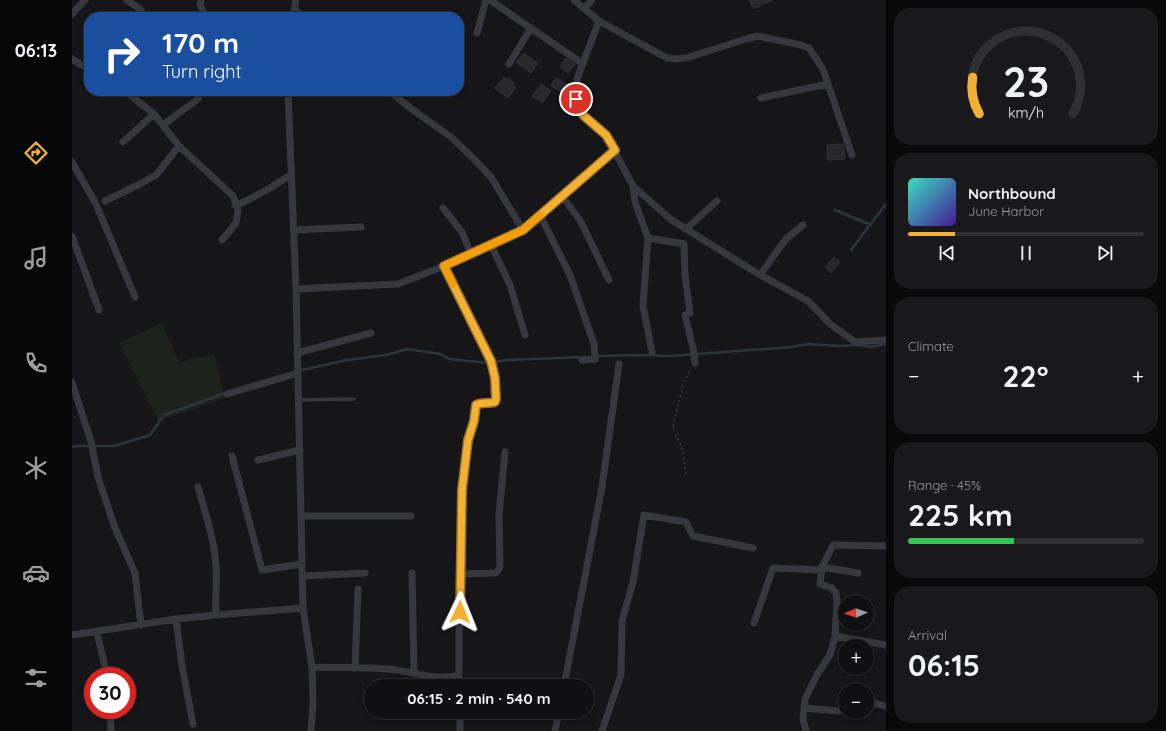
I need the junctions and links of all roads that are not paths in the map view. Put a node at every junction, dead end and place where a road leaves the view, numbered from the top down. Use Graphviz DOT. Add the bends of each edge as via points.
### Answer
graph roads {
  1 [pos="84,0"];
  2 [pos="127,0"];
  3 [pos="201,0"];
  4 [pos="296,0"];
  5 [pos="486,0"];
  6 [pos="490,0"];
  7 [pos="574,0"];
  8 [pos="592,0"];
  9 [pos="584,9"];
  10 [pos="140,10"];
  11 [pos="204,12"];
  12 [pos="294,12"];
  13 [pos="72,14"];
  14 [pos="599,21"];
  15 [pos="531,28"];
  16 [pos="477,33"];
  17 [pos="72,59"];
  18 [pos="509,64"];
  19 [pos="583,64"];
  20 [pos="84,66"];
  21 [pos="828,84"];
  22 [pos="131,96"];
  23 [pos="198,96"];
  24 [pos="288,96"];
  25 [pos="395,96"];
  26 [pos="761,98"];
  27 [pos="154,114"];
  28 [pos="163,125"];
  29 [pos="122,142"];
  30 [pos="179,146"];
  31 [pos="615,150"];
  32 [pos="852,155"];
  33 [pos="72,162"];
  34 [pos="291,175"];
  35 [pos="633,186"];
  36 [pos="562,196"];
  37 [pos="717,200"];
  38 [pos="105,201"];
  39 [pos="236,206"];
  40 [pos="443,208"];
  41 [pos="540,215"];
  42 [pos="803,224"];
  43 [pos="361,227"];
  44 [pos="686,229"];
  45 [pos="293,230"];
  46 [pos="523,230"];
  47 [pos="72,236"];
  48 [pos="648,238"];
  49 [pos="222,240"];
  50 [pos="491,245"];
  51 [pos="471,254"];
  52 [pos="444,266"];
  53 [pos="760,275"];
  54 [pos="609,280"];
  55 [pos="296,289"];
  56 [pos="136,297"];
  57 [pos="99,310"];
  58 [pos="371,333"];
  59 [pos="525,335"];
  60 [pos="886,340"];
  61 [pos="652,352"];
  62 [pos="297,353"];
  63 [pos="694,357"];
  64 [pos="582,360"];
  65 [pos="619,364"];
  66 [pos="298,373"];
  67 [pos="72,382"];
  68 [pos="226,394"];
  69 [pos="354,399"];
  70 [pos="298,400"];
  71 [pos="300,450"];
  72 [pos="505,452"];
  73 [pos="232,456"];
  74 [pos="258,460"];
  75 [pos="198,487"];
  76 [pos="301,516"];
  77 [pos="411,516"];
  78 [pos="886,546"];
  79 [pos="753,548"];
  80 [pos="302,564"];
  81 [pos="822,569"];
  82 [pos="365,573"];
  83 [pos="412,573"];
  84 [pos="858,573"];
  85 [pos="461,574"];
  86 [pos="303,576"];
  87 [pos="358,589"];
  88 [pos="304,608"];
  89 [pos="216,615"];
  90 [pos="176,619"];
  91 [pos="754,623"];
  92 [pos="141,625"];
  93 [pos="97,632"];
  94 [pos="72,635"];
  95 [pos="835,636"];
  96 [pos="886,645"];
  97 [pos="105,667"];
  98 [pos="312,667"];
  99 [pos="355,668"];
  100 [pos="414,673"];
  101 [pos="459,675"];
  102 [pos="459,679"];
  103 [pos="565,679"];
  104 [pos="874,703"];
  105 [pos="886,706"];
  106 [pos="804,708"];
  107 [pos="838,711"];
  108 [pos="110,719"];
  109 [pos="460,719"];
  110 [pos="558,719"];
  111 [pos="193,724"];
  112 [pos="111,731"];
  113 [pos="311,731"];
  114 [pos="460,731"];
  115 [pos="555,731"];
  116 [pos="602,731"];
  117 [pos="806,731"];
  1 -- 13 [label="street"];
  2 -- 10 [label="street"];
  3 -- 11 [label="street"];
  4 -- 12 [label="street"];
  5 -- 16 [label="street"];
  6 -- 15 [label="street"];
  7 -- 9 [label="street"];
  8 -- 9 [label="street"];
  9 -- 14 [label="street"];
  14 -- 19 [label="street"];
  14 -- 21 [label="street" via="667,58 674,59 686,58 758,36 801,45 809,48 816,58"];
  15 -- 18 [label="street"];
  15 -- 19 [label="street"];
  17 -- 20 [label="street"];
  19 -- 31 [label="street" via="577,79 578,108 606,135"];
  21 -- 26 [label="street"];
  21 -- 32 [label="street"];
  22 -- 27 [label="street"];
  23 -- 28 [label="street"];
  24 -- 34 [label="street"];
  25 -- 46 [label="street" via="452,138 472,157 491,177"];
  27 -- 28 [label="street"];
  27 -- 29 [label="street"];
  28 -- 30 [label="street"];
  30 -- 38 [label="street" via="156,175"];
  30 -- 39 [label="street" via="233,196"];
  31 -- 35 [label="street"];
  31 -- 36 [label="street"];
  33 -- 56 [label="street" via="96,204"];
  34 -- 39 [label="street"];
  34 -- 45 [label="street"];
  35 -- 44 [label="street"];
  35 -- 48 [label="street" via="635,202"];
  36 -- 41 [label="street"];
  36 -- 54 [label="street" via="580,220"];
  37 -- 44 [label="street"];
  39 -- 49 [label="street" via="236,223"];
  40 -- 51 [label="street" via="462,232"];
  41 -- 46 [label="street"];
  41 -- 64 [label="street" via="570,275 594,344 595,359"];
  42 -- 53 [label="street" via="786,239"];
  43 -- 45 [label="street"];
  44 -- 53 [label="street"];
  45 -- 55 [label="street"];
  46 -- 50 [label="street"];
  47 -- 57 [label="street"];
  48 -- 61 [label="street" via="643,306"];
  48 -- 63 [label="street" via="684,244 690,313 685,315"];
  50 -- 51 [label="street"];
  50 -- 59 [label="street" via="510,285"];
  51 -- 52 [label="street"];
  52 -- 55 [label="street" via="398,284"];
  52 -- 85 [label="street" via="491,363 495,378 495,402 476,405 468,440 462,490"];
  53 -- 60 [label="street" via="808,302 830,324 855,342"];
  55 -- 62 [label="street"];
  58 -- 62 [label="street"];
  62 -- 66 [label="street"];
  65 -- 103 [label="street" via="602,487"];
  66 -- 68 [label="street"];
  66 -- 70 [label="street"];
  67 -- 92 [label="street" via="98,477 134,573"];
  69 -- 70 [label="lane"];
  70 -- 71 [label="street"];
  71 -- 74 [label="street"];
  71 -- 76 [label="street"];
  72 -- 85 [label="street" via="499,515 500,567 495,573"];
  73 -- 80 [label="street" via="262,570"];
  75 -- 89 [label="street" via="214,550"];
  76 -- 77 [label="street"];
  76 -- 80 [label="street"];
  78 -- 81 [label="street" via="833,545"];
  79 -- 116 [label="street" via="693,536 686,522 644,514 633,582 622,621 621,675"];
  80 -- 86 [label="street"];
  81 -- 84 [label="street"];
  81 -- 91 [label="street" via="773,568"];
  81 -- 95 [label="street" via="820,584 832,588 836,593"];
  82 -- 86 [label="street"];
  83 -- 100 [label="street"];
  85 -- 101 [label="street"];
  86 -- 88 [label="street"];
  87 -- 99 [label="street"];
  88 -- 89 [label="street"];
  88 -- 98 [label="street"];
  89 -- 90 [label="street"];
  90 -- 92 [label="street"];
  90 -- 111 [label="street"];
  92 -- 93 [label="street"];
  93 -- 94 [label="street"];
  93 -- 97 [label="street"];
  95 -- 96 [label="street"];
  95 -- 106 [label="street" via="830,654 805,699"];
  98 -- 99 [label="street"];
  98 -- 113 [label="street"];
  99 -- 100 [label="street"];
  100 -- 101 [label="street" via="434,678"];
  101 -- 102 [label="street"];
  104 -- 105 [label="street"];
  106 -- 107 [label="street"];
  106 -- 117 [label="street"];
  108 -- 112 [label="street"];
  109 -- 114 [label="street"];
  110 -- 115 [label="street"];
}
